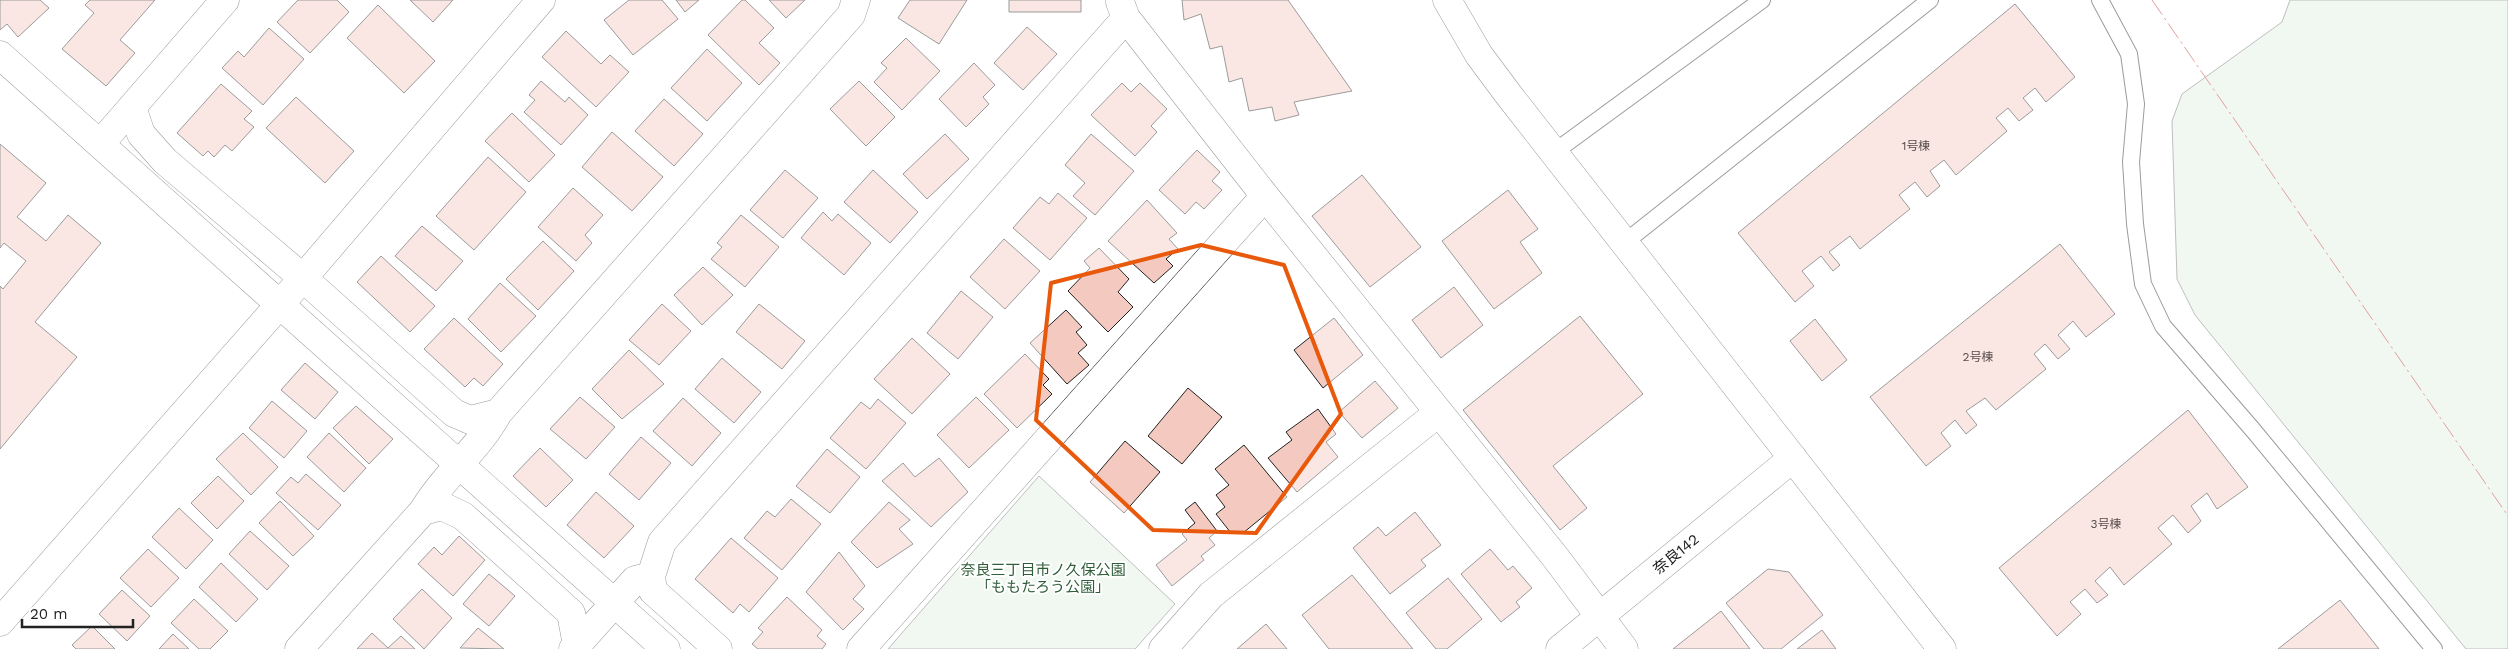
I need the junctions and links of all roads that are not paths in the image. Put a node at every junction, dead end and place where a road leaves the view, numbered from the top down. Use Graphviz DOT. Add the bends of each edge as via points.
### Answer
graph roads {
  1 [pos="225,0"];
  2 [pos="541,0"];
  3 [pos="856,0"];
  4 [pos="1447,0"];
  5 [pos="1762,0"];
  6 [pos="1930,0"];
  7 [pos="2100,0"];
  8 [pos="1123,9"];
  9 [pos="0,55"];
  10 [pos="132,107"];
  11 [pos="100,144"];
  12 [pos="1553,153"];
  13 [pos="1265,196"];
  14 [pos="1624,243"];
  15 [pos="303,278"];
  16 [pos="280,304"];
  17 [pos="498,413"];
  18 [pos="1438,414"];
  19 [pos="1792,458"];
  20 [pos="459,465"];
  21 [pos="423,511"];
  22 [pos="651,576"];
  23 [pos="615,603"];
  24 [pos="1600,616"];
  25 [pos="0,622"];
  26 [pos="575,647"];
  27 [pos="299,649"];
  28 [pos="666,649"];
  29 [pos="718,649"];
  30 [pos="861,649"];
  31 [pos="1163,649"];
  32 [pos="1560,649"];
  33 [pos="1624,649"];
  34 [pos="1942,649"];
  35 [pos="2434,649"];
  1 -- 10 [label="street"];
  2 -- 15 [label="street"];
  3 -- 17 [label="street" via="851,15"];
  4 -- 12 [label="street" via="1480,55"];
  5 -- 12 [label="lane"];
  6 -- 14 [label="lane"];
  7 -- 35 [label="lane" via="2130,54 2136,104 2130,162 2135,224 2143,284 2162,326 2253,430"];
  8 -- 13 [label="street"];
  8 -- 22 [label="street" via="676,525 662,542"];
  9 -- 11 [label="street"];
  10 -- 11 [label="street"];
  10 -- 15 [label="street" via="141,134 164,161"];
  11 -- 16 [label="street"];
  12 -- 14 [label="street"];
  13 -- 18 [label="street"];
  13 -- 30 [label="street"];
  14 -- 19 [label="street"];
  15 -- 16 [label="street"];
  15 -- 17 [label="street" via="454,413 470,420"];
  16 -- 20 [label="street"];
  16 -- 25 [label="street"];
  17 -- 20 [label="street" via="487,434"];
  18 -- 24 [label="street"];
  18 -- 31 [label="street" via="1211,595"];
  19 -- 24 [label="street, 奈良142"];
  19 -- 34 [label="street"];
  20 -- 21 [label="street" via="435,491"];
  20 -- 23 [label="street"];
  21 -- 26 [label="street" via="442,506 463,516 570,613"];
  21 -- 27 [label="street"];
  22 -- 23 [label="street" via="635,580"];
  22 -- 29 [label="street" via="653,591"];
  23 -- 26 [label="street"];
  23 -- 28 [label="street"];
  24 -- 32 [label="street, 奈良142"];
  24 -- 33 [label="street"];
}
